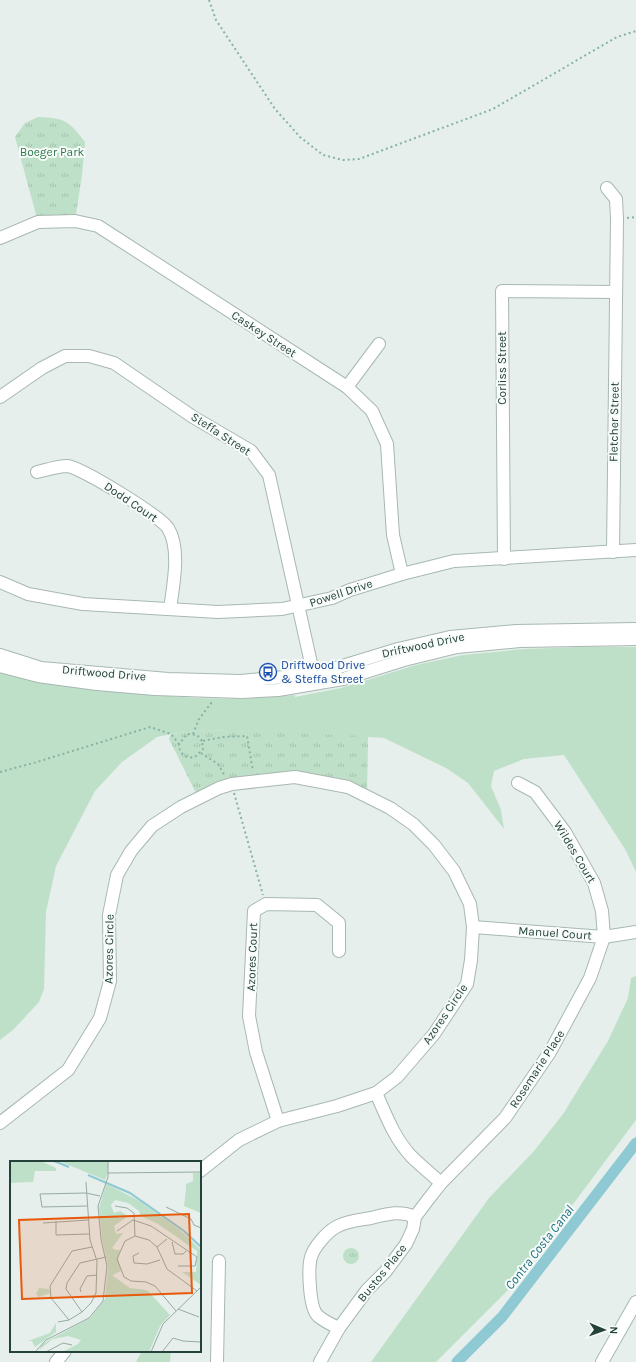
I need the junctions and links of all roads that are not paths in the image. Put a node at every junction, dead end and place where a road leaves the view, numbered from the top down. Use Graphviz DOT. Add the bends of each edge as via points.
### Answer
graph roads {
  1 [pos="607,188"];
  2 [pos="0,238"];
  3 [pos="616,292"];
  4 [pos="379,344"];
  5 [pos="347,387"];
  6 [pos="0,397"];
  7 [pos="37,472"];
  8 [pos="636,550"];
  9 [pos="613,552"];
  10 [pos="504,559"];
  11 [pos="402,574"];
  12 [pos="0,582"];
  13 [pos="299,607"];
  14 [pos="170,609"];
  15 [pos="636,629"];
  16 [pos="636,639"];
  17 [pos="0,655"];
  18 [pos="0,666"];
  19 [pos="312,672"];
  20 [pos="317,685"];
  21 [pos="518,783"];
  22 [pos="473,927"];
  23 [pos="636,932"];
  24 [pos="604,937"];
  25 [pos="339,951"];
  26 [pos="376,1093"];
  27 [pos="278,1121"];
  28 [pos="0,1123"];
  29 [pos="201,1170"];
  30 [pos="441,1183"];
  31 [pos="415,1217"];
  32 [pos="219,1261"];
  33 [pos="636,1302"];
  34 [pos="339,1328"];
  35 [pos="64,1352"];
  36 [pos="56,1362"];
  37 [pos="217,1362"];
  38 [pos="320,1362"];
  39 [pos="602,1362"];
  1 -- 3 [label="street, Fletcher Street" via="616,199"];
  2 -- 5 [label="street, Caskey Street" via="38,222 75,221 98,226"];
  3 -- 9 [label="street, Fletcher Street"];
  3 -- 10 [label="street, Corliss Street" via="502,291"];
  4 -- 5 [label="street"];
  5 -- 11 [label="street, Caskey Street" via="372,411 387,444 393,535"];
  6 -- 13 [label="street, Steffa Street" via="42,368 65,356 89,356 114,363 193,417 251,451 269,475"];
  7 -- 14 [label="street, Dodd Court" via="68,466 101,482 150,513 168,528 174,548 175,576"];
  8 -- 9 [label="street, Powell Drive"];
  9 -- 10 [label="street, Powell Drive"];
  10 -- 11 [label="street, Powell Drive" via="454,562"];
  11 -- 13 [label="street, Powell Drive"];
  12 -- 14 [label="street, Powell Drive" via="28,594 83,604"];
  13 -- 14 [label="street, Powell Drive" via="218,612"];
  13 -- 19 [label="street, Steffa Street"];
  15 -- 19 [label="street, Driftwood Drive" via="516,631 450,637 398,649 336,668"];
  16 -- 20 [label="street, Driftwood Drive" via="520,641 457,647"];
  17 -- 19 [label="street, Driftwood Drive" via="41,668 168,678 241,681"];
  18 -- 20 [label="street, Driftwood Drive" via="38,676 155,689 278,690"];
  19 -- 20 [label="street, Steffa Street"];
  21 -- 24 [label="street, Wildes Court" via="535,792 565,832 594,883 602,911"];
  22 -- 24 [label="street, Manuel Court"];
  22 -- 26 [label="street, Azores Circle" via="467,984 434,1034 397,1077"];
  22 -- 28 [label="street, Azores Circle" via="470,904 454,871 434,845 413,824 390,808 348,787 296,777 254,780 219,788 175,810 152,826 130,851 117,875 108,915 110,981 100,1018 68,1070"];
  23 -- 24 [label="street, Manuel Court"];
  24 -- 30 [label="street, Rosemarie Place" via="590,978 550,1052 505,1118"];
  25 -- 27 [label="street, Azores Court" via="339,923 317,905 266,904 254,911 250,1016 256,1052"];
  26 -- 27 [label="street, Azores Circle"];
  26 -- 30 [label="street" via="400,1142 411,1156"];
  27 -- 29 [label="street, Azores Circle" via="239,1140"];
  30 -- 31 [label="street, Bustos Place"];
  31 -- 34 [label="street, Bustos Place" via="413,1230 406,1244"];
  31 -- 34 [label="street" via="396,1212 341,1224 320,1242 311,1256 312,1304 317,1316"];
  32 -- 37 [label="street"];
  33 -- 39 [label="street"];
  34 -- 38 [label="street, Bustos Place"];
  35 -- 36 [label="street"];
}
